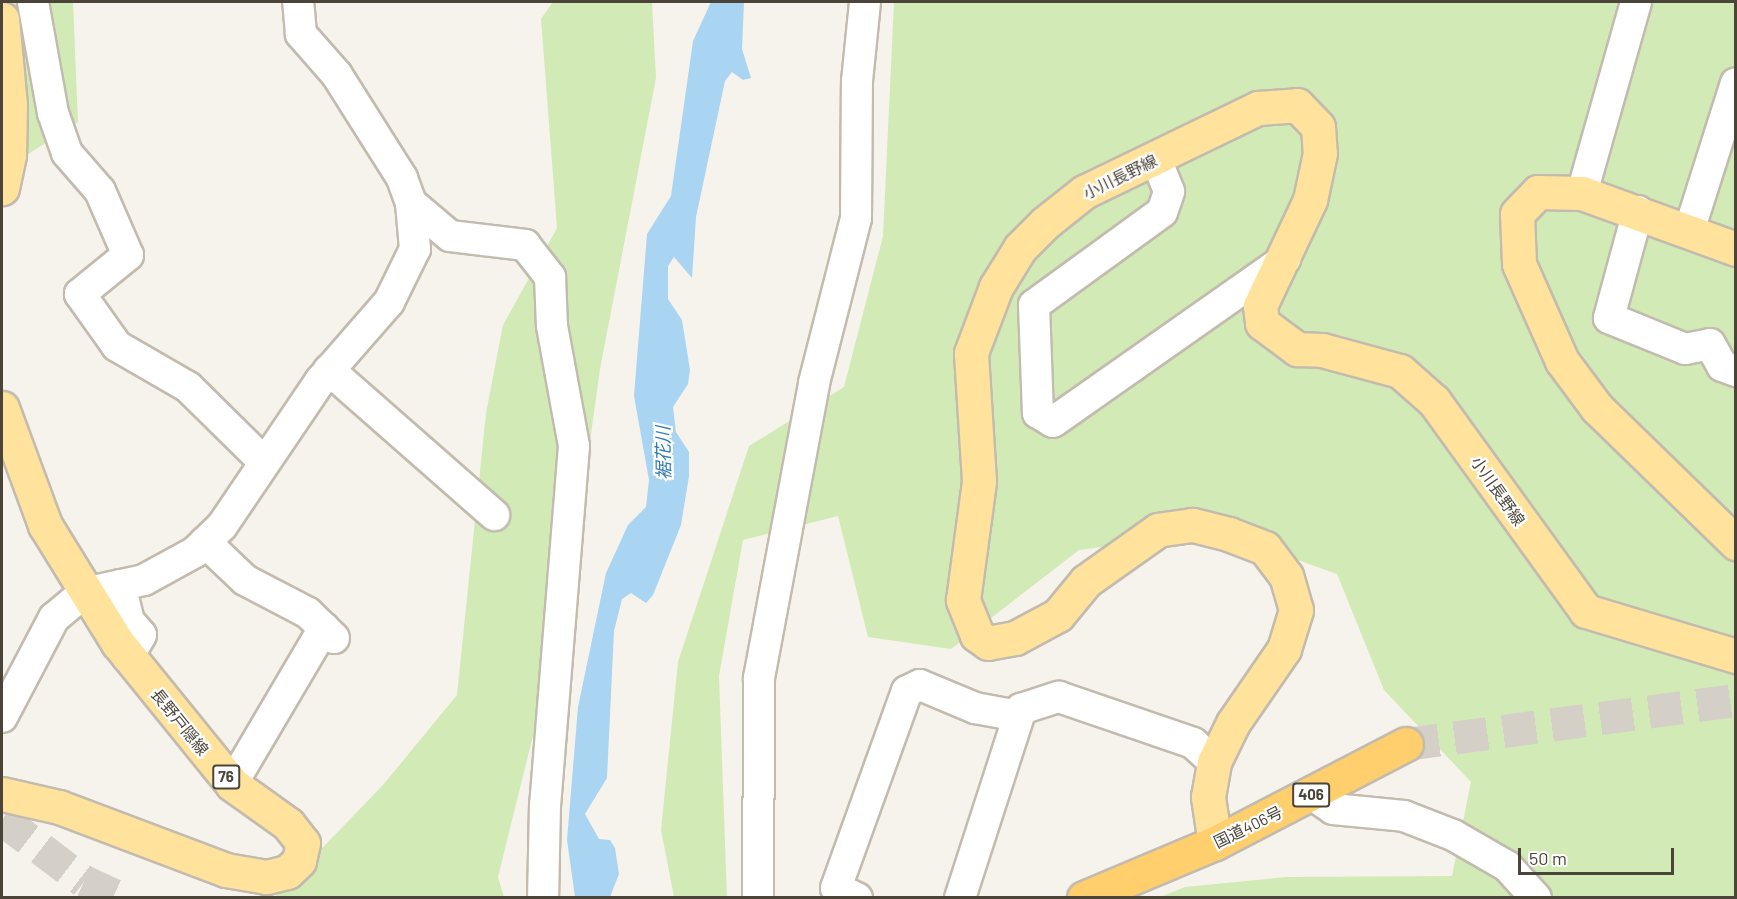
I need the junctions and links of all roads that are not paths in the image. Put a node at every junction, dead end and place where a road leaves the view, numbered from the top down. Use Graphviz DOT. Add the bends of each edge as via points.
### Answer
graph roads {
  1 [pos="33,2"];
  2 [pos="298,2"];
  3 [pos="866,2"];
  4 [pos="1636,2"];
  5 [pos="2,19"];
  6 [pos="1736,83"];
  7 [pos="1156,159"];
  8 [pos="2,188"];
  9 [pos="1582,193"];
  10 [pos="411,203"];
  11 [pos="1638,211"];
  12 [pos="1689,231"];
  13 [pos="1736,249"];
  14 [pos="1286,259"];
  15 [pos="329,370"];
  16 [pos="1736,371"];
  17 [pos="2,408"];
  18 [pos="264,462"];
  19 [pos="494,515"];
  20 [pos="205,542"];
  21 [pos="1736,543"];
  22 [pos="120,585"];
  23 [pos="84,593"];
  24 [pos="1736,656"];
  25 [pos="129,657"];
  26 [pos="1018,716"];
  27 [pos="2,717"];
  28 [pos="1406,744"];
  29 [pos="1214,762"];
  30 [pos="232,784"];
  31 [pos="2,794"];
  32 [pos="1313,795"];
  33 [pos="1215,843"];
  34 [pos="543,897"];
  35 [pos="758,897"];
  36 [pos="857,897"];
  37 [pos="960,897"];
  38 [pos="1084,897"];
  39 [pos="1536,897"];
  1 -- 18 [label="street" via="52,113 67,153 100,191 128,255 80,294 117,346 188,387"];
  2 -- 10 [label="street" via="301,34 338,75 384,144"];
  3 -- 35 [label="street" via="857,81 856,218 814,383 759,678"];
  4 -- 9 [label="street"];
  5 -- 8 [label="main road" via="10,105 9,156"];
  6 -- 12 [label="street"];
  7 -- 14 [label="main road, 小川長野線" via="1258,108 1298,105 1318,127 1320,153 1310,200"];
  7 -- 14 [label="street" via="1169,192 1162,212 1034,305 1038,413 1053,422"];
  7 -- 29 [label="main road, 小川長野線" via="1084,192 1045,223 1020,248 984,308 971,353 979,481 963,600 977,635 988,643 1015,638 1058,615 1086,581 1158,530 1192,525 1265,548 1286,576 1296,610 1284,649 1233,723"];
  9 -- 11 [label="main road"];
  9 -- 21 [label="main road" via="1538,192 1518,214 1519,264 1537,315 1597,408"];
  10 -- 15 [label="street" via="416,249 389,302"];
  10 -- 34 [label="street" via="450,236 525,245 550,277 552,326 574,446 545,805"];
  11 -- 12 [label="main road"];
  11 -- 16 [label="street" via="1609,318 1685,349 1710,344 1722,366"];
  12 -- 13 [label="main road"];
  14 -- 24 [label="main road, 小川長野線" via="1260,306 1262,323 1297,349 1322,350 1400,371 1434,401 1586,611"];
  15 -- 18 [label="street"];
  15 -- 19 [label="street"];
  17 -- 23 [label="main road, 長野戸隠線 / 76" via="45,525"];
  18 -- 20 [label="street"];
  20 -- 22 [label="street" via="144,580"];
  20 -- 30 [label="street" via="245,580 308,613 329,633"];
  22 -- 23 [label="street"];
  22 -- 25 [label="street" via="129,621 141,635"];
  23 -- 25 [label="main road, 長野戸隠線 / 76"];
  23 -- 27 [label="street" via="54,618"];
  25 -- 30 [label="main road, 長野戸隠線 / 76"];
  26 -- 29 [label="street" via="1021,709 1059,697 1193,743"];
  26 -- 36 [label="street" via="975,708 920,685 907,691 836,888"];
  26 -- 37 [label="street"];
  28 -- 32 [label="highway, 国道406号 / 406"];
  29 -- 33 [label="main road, 小川長野線" via="1208,797"];
  30 -- 31 [label="main road, 長野戸隠線 / 76" via="288,824 303,843 299,861 287,872 267,877 226,870 59,807"];
  32 -- 33 [label="highway, 国道406号 / 406"];
  32 -- 39 [label="street" via="1333,809 1404,816 1453,835 1507,866"];
  33 -- 38 [label="highway, 国道406号 / 406"];
}
